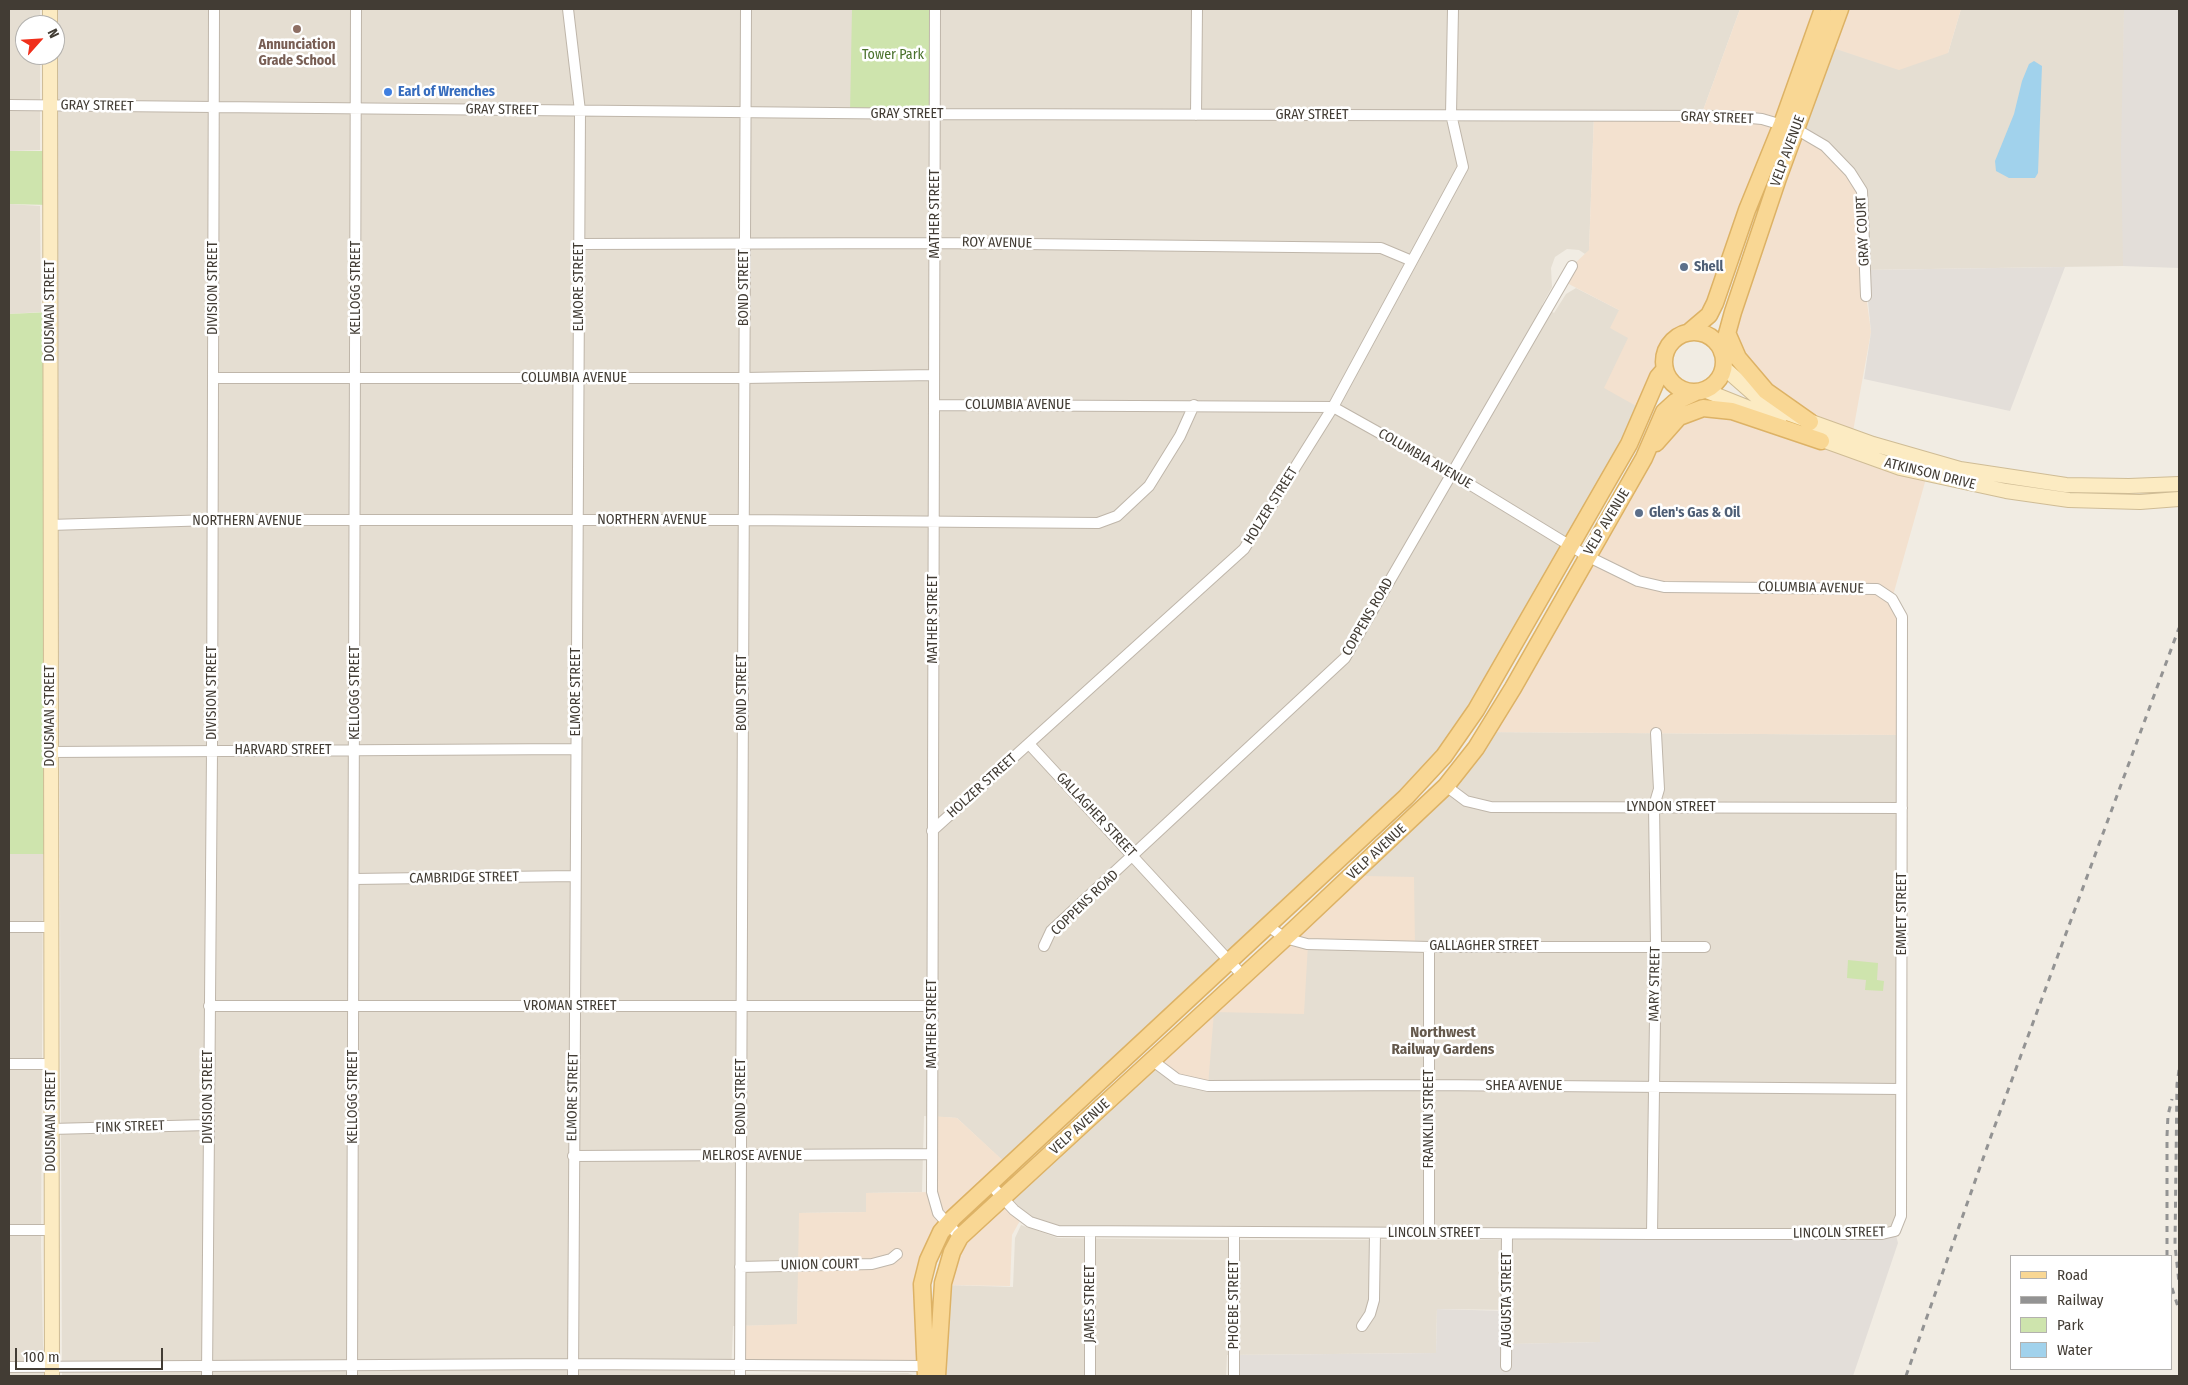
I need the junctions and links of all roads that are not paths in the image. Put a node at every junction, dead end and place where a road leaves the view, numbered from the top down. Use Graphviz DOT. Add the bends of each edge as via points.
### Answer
graph roads {
  1 [pos="214,9"];
  2 [pos="356,9"];
  3 [pos="568,9"];
  4 [pos="746,9"];
  5 [pos="935,9"];
  6 [pos="1197,9"];
  7 [pos="1453,9"];
  8 [pos="1823,9"];
  9 [pos="1840,9"];
  10 [pos="50,65"];
  11 [pos="9,105"];
  12 [pos="50,105"];
  13 [pos="213,107"];
  14 [pos="356,108"];
  15 [pos="580,111"];
  16 [pos="745,112"];
  17 [pos="935,114"];
  18 [pos="1196,115"];
  19 [pos="1452,116"];
  20 [pos="1793,128"];
  21 [pos="744,243"];
  22 [pos="935,243"];
  23 [pos="579,244"];
  24 [pos="1412,261"];
  25 [pos="1572,266"];
  26 [pos="1866,296"];
  27 [pos="1689,332"];
  28 [pos="1728,335"];
  29 [pos="1723,360"];
  30 [pos="1665,370"];
  31 [pos="934,375"];
  32 [pos="213,378"];
  33 [pos="355,378"];
  34 [pos="578,378"];
  35 [pos="744,378"];
  36 [pos="1700,391"];
  37 [pos="934,405"];
  38 [pos="1194,406"];
  39 [pos="1333,406"];
  40 [pos="1810,422"];
  41 [pos="1821,441"];
  42 [pos="1644,458"];
  43 [pos="1451,473"];
  44 [pos="2176,485"];
  45 [pos="2174,500"];
  46 [pos="213,520"];
  47 [pos="355,520"];
  48 [pos="577,520"];
  49 [pos="743,520"];
  50 [pos="934,522"];
  51 [pos="50,524"];
  52 [pos="1570,546"];
  53 [pos="1586,556"];
  54 [pos="1892,600"];
  55 [pos="1656,734"];
  56 [pos="1029,744"];
  57 [pos="575,749"];
  58 [pos="354,750"];
  59 [pos="212,751"];
  60 [pos="50,752"];
  61 [pos="1446,786"];
  62 [pos="1654,806"];
  63 [pos="1902,808"];
  64 [pos="932,831"];
  65 [pos="1134,856"];
  66 [pos="575,876"];
  67 [pos="354,879"];
  68 [pos="1268,926"];
  69 [pos="9,927"];
  70 [pos="51,927"];
  71 [pos="1285,938"];
  72 [pos="1044,946"];
  73 [pos="1656,946"];
  74 [pos="1429,947"];
  75 [pos="1705,947"];
  76 [pos="1230,961"];
  77 [pos="1244,976"];
  78 [pos="209,1006"];
  79 [pos="353,1006"];
  80 [pos="574,1006"];
  81 [pos="741,1006"];
  82 [pos="932,1006"];
  83 [pos="1153,1061"];
  84 [pos="9,1064"];
  85 [pos="51,1064"];
  86 [pos="1429,1085"];
  87 [pos="1653,1087"];
  88 [pos="1901,1089"];
  89 [pos="208,1125"];
  90 [pos="51,1129"];
  91 [pos="932,1154"];
  92 [pos="573,1156"];
  93 [pos="740,1156"];
  94 [pos="990,1184"];
  95 [pos="1002,1197"];
  96 [pos="946,1225"];
  97 [pos="9,1230"];
  98 [pos="52,1230"];
  99 [pos="1429,1231"];
  100 [pos="1895,1231"];
  101 [pos="1090,1232"];
  102 [pos="1234,1233"];
  103 [pos="1375,1233"];
  104 [pos="1507,1234"];
  105 [pos="1652,1234"];
  106 [pos="960,1237"];
  107 [pos="897,1254"];
  108 [pos="740,1266"];
  109 [pos="1362,1326"];
  110 [pos="573,1364"];
  111 [pos="740,1365"];
  112 [pos="1506,1366"];
  113 [pos="9,1367"];
  114 [pos="52,1371"];
  115 [pos="207,1371"];
  116 [pos="352,1371"];
  117 [pos="930,1373"];
  118 [pos="573,1376"];
  119 [pos="740,1376"];
  120 [pos="1090,1376"];
  121 [pos="1234,1376"];
  1 -- 13 [label="street, DIVISION STREET"];
  2 -- 14 [label="street, KELLOGG STREET"];
  3 -- 15 [label="street, ELMORE STREET"];
  4 -- 16 [label="street, BOND STREET"];
  5 -- 17 [label="street, MATHER STREET"];
  6 -- 18 [label="street"];
  7 -- 19 [label="street, HOLZER STREET"];
  8 -- 20 [label="main road, VELP AVENUE"];
  9 -- 20 [label="main road, VELP AVENUE"];
  10 -- 12 [label="street, DOUSMAN STREET"];
  11 -- 12 [label="street, GRAY STREET"];
  12 -- 13 [label="street, GRAY STREET"];
  12 -- 51 [label="street, DOUSMAN STREET"];
  13 -- 14 [label="street, GRAY STREET"];
  13 -- 32 [label="street, DIVISION STREET"];
  14 -- 15 [label="street, GRAY STREET"];
  14 -- 33 [label="street, KELLOGG STREET"];
  15 -- 16 [label="street, GRAY STREET"];
  15 -- 23 [label="street, ELMORE STREET"];
  16 -- 17 [label="street, GRAY STREET"];
  16 -- 21 [label="street, BOND STREET"];
  17 -- 18 [label="street, GRAY STREET"];
  17 -- 22 [label="street, MATHER STREET"];
  18 -- 19 [label="street, GRAY STREET"];
  19 -- 20 [label="street, GRAY STREET" via="1729,116"];
  19 -- 24 [label="street, HOLZER STREET" via="1463,167"];
  20 -- 26 [label="street, GRAY COURT" via="1825,146 1862,190"];
  20 -- 27 [label="main road, VELP AVENUE" via="1747,210 1709,315"];
  20 -- 28 [label="main road, VELP AVENUE"];
  21 -- 22 [label="street, ROY AVENUE"];
  21 -- 23 [label="street, ROY AVENUE"];
  21 -- 35 [label="street, BOND STREET"];
  22 -- 24 [label="street, ROY AVENUE" via="1381,248"];
  22 -- 31 [label="street, MATHER STREET"];
  23 -- 34 [label="street, ELMORE STREET"];
  24 -- 39 [label="street, HOLZER STREET"];
  25 -- 43 [label="street, COPPENS ROAD"];
  27 -- 29 [label="main road" via="1709,336 1717,343"];
  27 -- 30 [label="main road" via="1669,344"];
  28 -- 29 [label="main road, VELP AVENUE"];
  28 -- 40 [label="main road" via="1738,358 1766,391"];
  29 -- 36 [label="main road" via="1717,381"];
  29 -- 40 [label="street, ATKINSON DRIVE" via="1757,397"];
  30 -- 36 [label="main road" via="1676,386 1686,391"];
  30 -- 52 [label="main road, VELP AVENUE" via="1658,377 1629,444"];
  31 -- 35 [label="street, COLUMBIA AVENUE"];
  31 -- 37 [label="street, MATHER STREET"];
  32 -- 33 [label="street, COLUMBIA AVENUE"];
  32 -- 46 [label="street, DIVISION STREET"];
  33 -- 34 [label="street, COLUMBIA AVENUE"];
  33 -- 47 [label="street, KELLOGG STREET"];
  34 -- 35 [label="street, COLUMBIA AVENUE"];
  34 -- 48 [label="street, ELMORE STREET"];
  35 -- 49 [label="street, BOND STREET"];
  36 -- 41 [label="street, ATKINSON DRIVE" via="1751,407"];
  36 -- 42 [label="main road, VELP AVENUE" via="1680,399 1664,412"];
  37 -- 38 [label="street, COLUMBIA AVENUE"];
  37 -- 50 [label="street, MATHER STREET"];
  38 -- 39 [label="street, COLUMBIA AVENUE"];
  38 -- 50 [label="street, NORTHERN AVENUE" via="1180,436 1149,486 1117,516 1098,523"];
  39 -- 43 [label="street, COLUMBIA AVENUE"];
  39 -- 56 [label="street, HOLZER STREET" via="1244,549"];
  40 -- 44 [label="street, ATKINSON DRIVE" via="1913,456 1978,472 2066,485"];
  41 -- 42 [label="main road" via="1732,411 1703,408 1675,420"];
  41 -- 45 [label="street, ATKINSON DRIVE" via="1900,468 1998,490 2070,500"];
  42 -- 53 [label="main road, VELP AVENUE"];
  43 -- 52 [label="street, COLUMBIA AVENUE"];
  43 -- 65 [label="street, COPPENS ROAD" via="1345,658"];
  46 -- 47 [label="street, NORTHERN AVENUE"];
  46 -- 51 [label="street, NORTHERN AVENUE"];
  46 -- 59 [label="street, DIVISION STREET"];
  47 -- 48 [label="street, NORTHERN AVENUE"];
  47 -- 58 [label="street, KELLOGG STREET"];
  48 -- 49 [label="street, NORTHERN AVENUE"];
  48 -- 57 [label="street, ELMORE STREET"];
  49 -- 50 [label="street, NORTHERN AVENUE"];
  49 -- 81 [label="street, BOND STREET"];
  50 -- 64 [label="street, MATHER STREET"];
  51 -- 60 [label="street, DOUSMAN STREET"];
  52 -- 53 [label="street, COLUMBIA AVENUE"];
  52 -- 68 [label="main road, VELP AVENUE" via="1476,710 1452,745 1406,797"];
  53 -- 54 [label="street, COLUMBIA AVENUE" via="1638,581 1664,587 1877,589"];
  53 -- 61 [label="main road, VELP AVENUE" via="1486,732"];
  54 -- 63 [label="street, EMMET STREET" via="1902,617"];
  55 -- 62 [label="street, MARY STREET" via="1658,789"];
  56 -- 64 [label="street, HOLZER STREET"];
  56 -- 65 [label="street, GALLAGHER STREET"];
  57 -- 58 [label="street, HARVARD STREET"];
  57 -- 66 [label="street, ELMORE STREET"];
  58 -- 59 [label="street, HARVARD STREET"];
  58 -- 67 [label="street, KELLOGG STREET"];
  59 -- 60 [label="street, HARVARD STREET"];
  59 -- 78 [label="street, DIVISION STREET"];
  60 -- 70 [label="street, DOUSMAN STREET"];
  61 -- 62 [label="street, LYNDON STREET" via="1466,801 1480,806"];
  61 -- 71 [label="main road, VELP AVENUE"];
  62 -- 63 [label="street, LYNDON STREET"];
  62 -- 73 [label="street, MARY STREET"];
  63 -- 88 [label="street, EMMET STREET"];
  64 -- 82 [label="street, MATHER STREET"];
  65 -- 72 [label="street, COPPENS ROAD" via="1051,931"];
  65 -- 76 [label="street, GALLAGHER STREET"];
  66 -- 67 [label="street, CAMBRIDGE STREET"];
  66 -- 80 [label="street, ELMORE STREET"];
  67 -- 79 [label="street, KELLOGG STREET"];
  68 -- 71 [label="street, GALLAGHER STREET"];
  68 -- 76 [label="main road, VELP AVENUE"];
  69 -- 70 [label="street"];
  70 -- 85 [label="street, DOUSMAN STREET"];
  71 -- 74 [label="street, GALLAGHER STREET" via="1308,944"];
  71 -- 77 [label="main road, VELP AVENUE"];
  73 -- 74 [label="street, GALLAGHER STREET"];
  73 -- 75 [label="street, GALLAGHER STREET"];
  73 -- 87 [label="street, MARY STREET"];
  74 -- 86 [label="street, FRANKLIN STREET"];
  76 -- 77 [label="street, GALLAGHER STREET"];
  76 -- 94 [label="main road, VELP AVENUE"];
  77 -- 83 [label="main road, VELP AVENUE"];
  78 -- 79 [label="street, VROMAN STREET"];
  78 -- 89 [label="street, DIVISION STREET"];
  79 -- 80 [label="street, VROMAN STREET"];
  79 -- 116 [label="street, KELLOGG STREET"];
  80 -- 81 [label="street, VROMAN STREET"];
  80 -- 92 [label="street, ELMORE STREET"];
  81 -- 82 [label="street, VROMAN STREET"];
  81 -- 93 [label="street, BOND STREET"];
  82 -- 91 [label="street, MATHER STREET"];
  83 -- 86 [label="street, SHEA AVENUE" via="1177,1079 1199,1086"];
  83 -- 95 [label="main road, VELP AVENUE"];
  84 -- 85 [label="street"];
  85 -- 90 [label="street, DOUSMAN STREET"];
  86 -- 87 [label="street, SHEA AVENUE"];
  86 -- 99 [label="street, FRANKLIN STREET"];
  87 -- 88 [label="street, SHEA AVENUE"];
  87 -- 105 [label="street, MARY STREET"];
  88 -- 100 [label="street, EMMET STREET" via="1901,1216"];
  89 -- 90 [label="street, FINK STREET"];
  89 -- 115 [label="street, DIVISION STREET"];
  90 -- 98 [label="street, DOUSMAN STREET"];
  91 -- 93 [label="street, MELROSE AVENUE"];
  91 -- 96 [label="street, MATHER STREET" via="933,1201"];
  92 -- 93 [label="street, MELROSE AVENUE"];
  92 -- 110 [label="street, ELMORE STREET"];
  93 -- 108 [label="street, BOND STREET"];
  94 -- 95 [label="street, LINCOLN STREET"];
  94 -- 96 [label="main road, VELP AVENUE"];
  95 -- 101 [label="street, LINCOLN STREET" via="1037,1226 1058,1231"];
  95 -- 106 [label="main road, VELP AVENUE"];
  96 -- 106 [label="street, MATHER STREET"];
  96 -- 117 [label="main road" via="935,1242 922,1284"];
  97 -- 98 [label="street"];
  98 -- 114 [label="street, DOUSMAN STREET"];
  99 -- 103 [label="street, LINCOLN STREET"];
  99 -- 104 [label="street, LINCOLN STREET"];
  100 -- 105 [label="street, LINCOLN STREET" via="1882,1234"];
  101 -- 102 [label="street, LINCOLN STREET"];
  101 -- 120 [label="street, JAMES STREET"];
  102 -- 103 [label="street, LINCOLN STREET"];
  102 -- 121 [label="street, PHOEBE STREET"];
  103 -- 109 [label="street" via="1374,1300"];
  104 -- 105 [label="street, LINCOLN STREET"];
  104 -- 112 [label="street, AUGUSTA STREET"];
  106 -- 117 [label="main road" via="943,1283"];
  107 -- 108 [label="street, UNION COURT" via="872,1264"];
  108 -- 111 [label="street, BOND STREET"];
  110 -- 111 [label="street"];
  110 -- 116 [label="street"];
  110 -- 118 [label="street, ELMORE STREET"];
  111 -- 117 [label="street"];
  111 -- 119 [label="street, BOND STREET"];
  113 -- 114 [label="street"];
  114 -- 115 [label="street"];
  115 -- 116 [label="street"];
}
